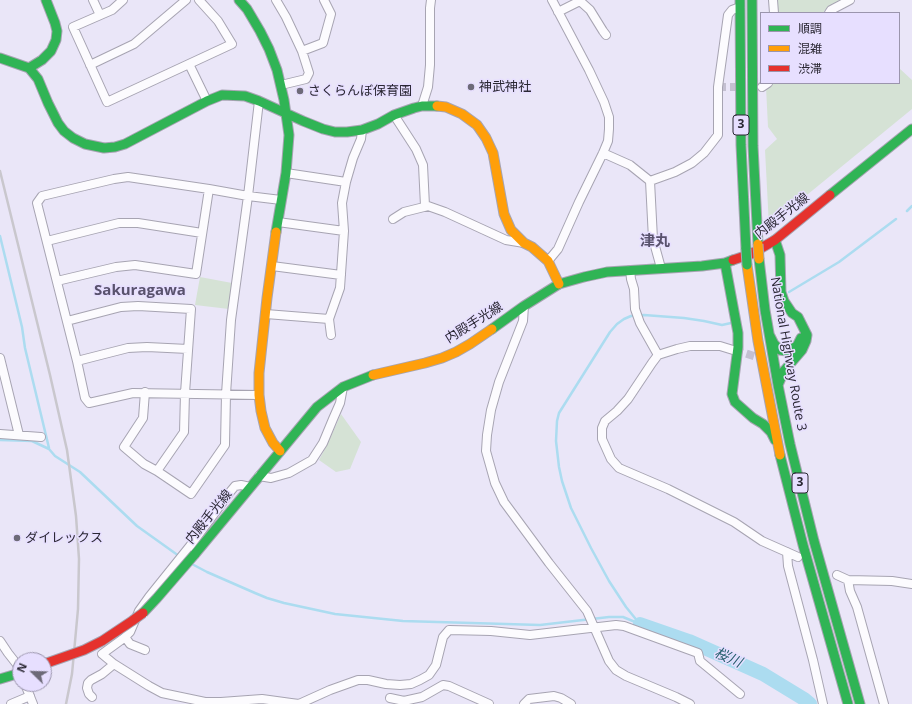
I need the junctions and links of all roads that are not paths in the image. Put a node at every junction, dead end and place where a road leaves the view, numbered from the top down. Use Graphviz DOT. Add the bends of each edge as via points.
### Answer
graph roads {
  1 [pos="46,0"];
  2 [pos="93,0"];
  3 [pos="124,0"];
  4 [pos="186,0"];
  5 [pos="199,0"];
  6 [pos="239,0"];
  7 [pos="276,0"];
  8 [pos="324,0"];
  9 [pos="430,0"];
  10 [pos="552,0"];
  11 [pos="580,0"];
  12 [pos="752,0"];
  13 [pos="773,0"];
  14 [pos="850,0"];
  15 [pos="740,4"];
  16 [pos="558,12"];
  17 [pos="774,12"];
  18 [pos="830,12"];
  19 [pos="100,15"];
  20 [pos="606,35"];
  21 [pos="302,51"];
  22 [pos="0,58"];
  23 [pos="189,64"];
  24 [pos="90,65"];
  25 [pos="29,68"];
  26 [pos="281,84"];
  27 [pos="207,101"];
  28 [pos="259,101"];
  29 [pos="422,106"];
  30 [pos="286,114"];
  31 [pos="394,115"];
  32 [pos="912,129"];
  33 [pos="362,130"];
  34 [pos="603,153"];
  35 [pos="286,174"];
  36 [pos="650,181"];
  37 [pos="346,182"];
  38 [pos="209,189"];
  39 [pos="248,196"];
  40 [pos="281,200"];
  41 [pos="425,206"];
  42 [pos="393,219"];
  43 [pos="278,222"];
  44 [pos="202,232"];
  45 [pos="344,232"];
  46 [pos="775,240"];
  47 [pos="47,241"];
  48 [pos="524,243"];
  49 [pos="548,261"];
  50 [pos="725,263"];
  51 [pos="272,266"];
  52 [pos="661,268"];
  53 [pos="630,270"];
  54 [pos="341,276"];
  55 [pos="57,281"];
  56 [pos="559,284"];
  57 [pos="524,306"];
  58 [pos="792,313"];
  59 [pos="266,314"];
  60 [pos="329,319"];
  61 [pos="67,321"];
  62 [pos="769,334"];
  63 [pos="331,335"];
  64 [pos="188,349"];
  65 [pos="733,350"];
  66 [pos="658,355"];
  67 [pos="0,358"];
  68 [pos="77,361"];
  69 [pos="778,385"];
  70 [pos="343,387"];
  71 [pos="145,392"];
  72 [pos="767,392"];
  73 [pos="185,393"];
  74 [pos="226,394"];
  75 [pos="259,395"];
  76 [pos="742,409"];
  77 [pos="0,434"];
  78 [pos="19,435"];
  79 [pos="41,437"];
  80 [pos="778,448"];
  81 [pos="280,451"];
  82 [pos="157,471"];
  83 [pos="259,476"];
  84 [pos="250,487"];
  85 [pos="787,552"];
  86 [pos="798,557"];
  87 [pos="837,575"];
  88 [pos="848,580"];
  89 [pos="912,584"];
  90 [pos="594,628"];
  91 [pos="125,637"];
  92 [pos="0,641"];
  93 [pos="145,650"];
  94 [pos="12,659"];
  95 [pos="52,661"];
  96 [pos="114,664"];
  97 [pos="12,673"];
  98 [pos="0,679"];
  99 [pos="386,684"];
  100 [pos="28,692"];
  101 [pos="740,694"];
  102 [pos="30,696"];
  103 [pos="92,697"];
  104 [pos="393,701"];
  105 [pos="860,703"];
  106 [pos="11,704"];
  107 [pos="33,704"];
  108 [pos="300,704"];
  109 [pos="489,704"];
  110 [pos="524,704"];
  111 [pos="571,704"];
  112 [pos="690,704"];
  113 [pos="823,704"];
  114 [pos="848,704"];
  115 [pos="884,704"];
  1 -- 25 [label="main road" via="55,23 56,40 51,51"];
  2 -- 19 [label="street"];
  3 -- 19 [label="street" via="112,10"];
  4 -- 24 [label="street" via="134,44"];
  5 -- 23 [label="street" via="232,44"];
  6 -- 26 [label="main road" via="247,9 269,49"];
  7 -- 21 [label="street"];
  8 -- 21 [label="street" via="331,14 323,43"];
  9 -- 29 [label="street" via="429,80"];
  10 -- 16 [label="street"];
  11 -- 16 [label="street"];
  11 -- 20 [label="street" via="590,10"];
  12 -- 62 [label="main road, National Highway Route 3 / 3, bridge" via="753,146 759,259"];
  13 -- 17 [label="street"];
  14 -- 18 [label="street"];
  15 -- 36 [label="street" via="728,15 718,87 718,135 692,163"];
  15 -- 72 [label="main road, National Highway Route 3 / 3, bridge" via="741,145 747,265"];
  16 -- 34 [label="street" via="592,76 609,117 608,141"];
  19 -- 24 [label="street" via="73,27"];
  21 -- 26 [label="street" via="309,73 306,79"];
  22 -- 25 [label="main road"];
  23 -- 24 [label="street" via="107,102"];
  23 -- 27 [label="street"];
  25 -- 27 [label="main road" via="38,79 58,123 73,138 85,144 104,148 125,144"];
  26 -- 30 [label="main road"];
  27 -- 28 [label="main road" via="233,95"];
  28 -- 30 [label="main road"];
  28 -- 39 [label="street"];
  29 -- 31 [label="main road"];
  29 -- 48 [label="main road" via="446,107 477,125 493,154 504,214 511,230"];
  30 -- 33 [label="main road" via="335,132"];
  30 -- 35 [label="main road" via="289,135"];
  31 -- 33 [label="main road"];
  31 -- 41 [label="street" via="423,165"];
  32 -- 46 [label="main road, 内殿手光線"];
  33 -- 37 [label="street"];
  34 -- 36 [label="street" via="630,165"];
  34 -- 49 [label="street" via="558,249"];
  35 -- 37 [label="street"];
  35 -- 40 [label="main road"];
  36 -- 52 [label="street" via="653,238"];
  37 -- 45 [label="street" via="342,202"];
  38 -- 39 [label="street"];
  38 -- 44 [label="street"];
  38 -- 47 [label="street" via="128,177 42,196 38,203"];
  39 -- 40 [label="street"];
  39 -- 74 [label="street" via="231,320"];
  40 -- 43 [label="main road"];
  41 -- 42 [label="street" via="404,212"];
  41 -- 48 [label="street" via="445,212 506,240"];
  43 -- 45 [label="street"];
  43 -- 51 [label="main road"];
  44 -- 47 [label="street" via="138,223 119,223"];
  44 -- 55 [label="street" via="196,274 135,265 116,266"];
  45 -- 54 [label="street"];
  46 -- 50 [label="main road, 内殿手光線" via="751,254"];
  46 -- 58 [label="main road" via="780,255 781,292"];
  47 -- 55 [label="street"];
  48 -- 49 [label="main road"];
  49 -- 56 [label="main road"];
  50 -- 52 [label="main road, 内殿手光線"];
  50 -- 76 [label="main road" via="738,332 732,394"];
  51 -- 54 [label="street"];
  51 -- 59 [label="main road"];
  52 -- 53 [label="main road, 内殿手光線"];
  53 -- 56 [label="main road, 内殿手光線" via="607,272"];
  53 -- 66 [label="street" via="635,309"];
  54 -- 60 [label="street" via="340,288"];
  55 -- 61 [label="street"];
  56 -- 57 [label="main road, 内殿手光線"];
  57 -- 70 [label="main road, 内殿手光線" via="456,352 425,363 373,375"];
  57 -- 90 [label="street" via="523,321 491,410 486,451 495,483 504,502 549,564 587,610"];
  58 -- 62 [label="main road" via="792,320 801,338 797,346 786,351 780,350"];
  58 -- 69 [label="main road" via="804,326 806,341 802,350 784,371"];
  59 -- 60 [label="street"];
  59 -- 75 [label="main road"];
  60 -- 63 [label="street"];
  61 -- 64 [label="street" via="122,307 191,308"];
  61 -- 68 [label="street"];
  62 -- 69 [label="main road, National Highway Route 3 / 3"];
  64 -- 68 [label="street" via="128,348"];
  64 -- 73 [label="street"];
  65 -- 66 [label="street" via="720,346 690,346"];
  66 -- 85 [label="street" via="628,399 605,421 602,438 611,459 619,468 734,522 762,541"];
  67 -- 78 [label="street"];
  68 -- 71 [label="street" via="85,398 89,403"];
  69 -- 105 [label="main road, National Highway Route 3 / 3" via="814,541"];
  70 -- 81 [label="main road, 内殿手光線" via="317,407"];
  70 -- 83 [label="street" via="340,403 323,443 312,460 271,478"];
  71 -- 73 [label="street"];
  71 -- 82 [label="street" via="143,418 124,447"];
  72 -- 76 [label="main road" via="766,402 760,409"];
  72 -- 80 [label="main road, National Highway Route 3 / 3"];
  73 -- 74 [label="street"];
  73 -- 82 [label="street" via="184,432"];
  74 -- 75 [label="street"];
  74 -- 82 [label="street" via="225,445 191,494"];
  75 -- 81 [label="main road" via="265,428"];
  76 -- 80 [label="main road" via="771,432"];
  77 -- 78 [label="street"];
  78 -- 79 [label="street"];
  80 -- 114 [label="main road, National Highway Route 3 / 3"];
  81 -- 83 [label="main road, 内殿手光線"];
  83 -- 84 [label="main road, 内殿手光線"];
  84 -- 91 [label="street" via="235,486 230,492 149,596"];
  84 -- 95 [label="main road, 内殿手光線, bridge" via="146,610 102,641"];
  85 -- 86 [label="street"];
  85 -- 113 [label="street" via="788,566"];
  87 -- 88 [label="street"];
  88 -- 89 [label="street"];
  88 -- 115 [label="street"];
  90 -- 99 [label="street" via="530,635 449,630 444,637 436,665 429,675 411,684"];
  90 -- 101 [label="street" via="616,624 698,654 700,662"];
  90 -- 112 [label="street" via="609,661 616,670"];
  91 -- 93 [label="street" via="130,644"];
  91 -- 96 [label="street" via="102,654"];
  92 -- 94 [label="street"];
  96 -- 103 [label="street" via="88,683 87,688"];
  96 -- 108 [label="street" via="162,693 206,702 262,699"];
  97 -- 98 [label="main road"];
  99 -- 104 [label="street"];
  99 -- 108 [label="street" via="358,680"];
  100 -- 102 [label="street"];
  102 -- 106 [label="street"];
  102 -- 107 [label="street"];
  104 -- 109 [label="street" via="422,697 442,685"];
  110 -- 111 [label="street" via="529,699 554,696"];
}
